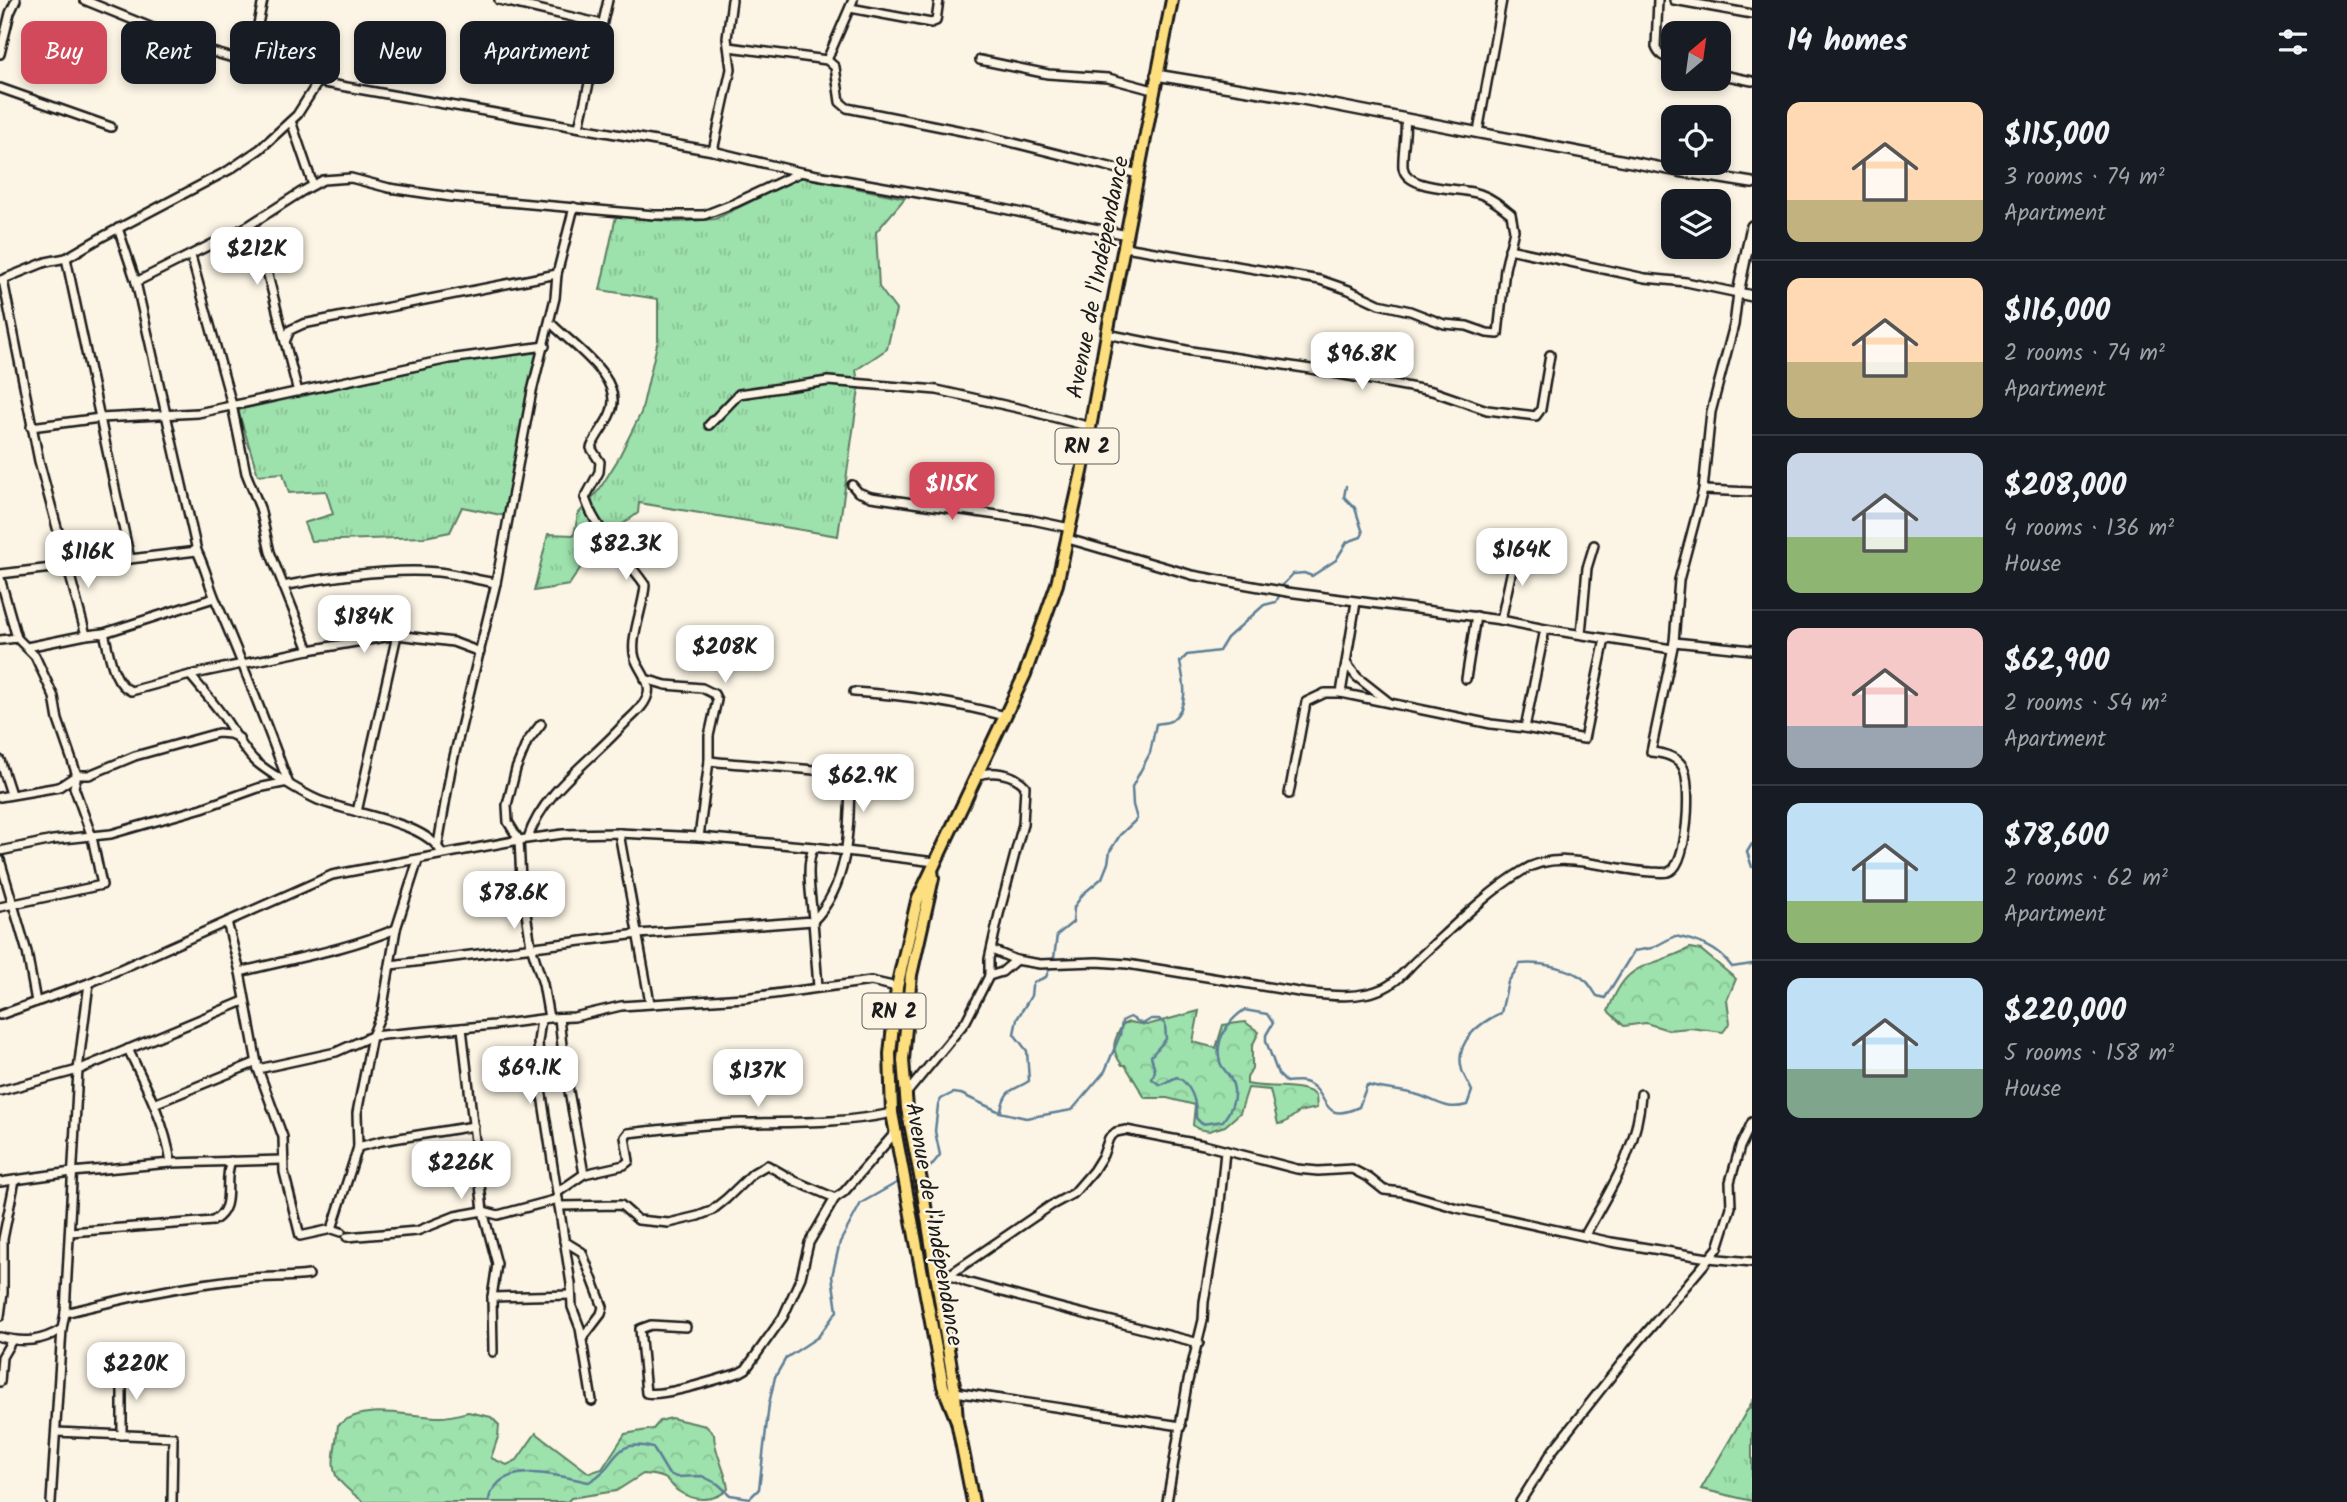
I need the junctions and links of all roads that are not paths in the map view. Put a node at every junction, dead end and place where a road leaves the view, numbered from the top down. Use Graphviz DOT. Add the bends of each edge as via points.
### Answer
graph roads {
  1 [pos="16,0"];
  2 [pos="84,0"];
  3 [pos="262,0"];
  4 [pos="502,0"];
  5 [pos="608,0"];
  6 [pos="732,0"];
  7 [pos="939,0"];
  8 [pos="1171,0"];
  9 [pos="1502,0"];
  10 [pos="1658,0"];
  11 [pos="1674,0"];
  12 [pos="97,2"];
  13 [pos="851,4"];
  14 [pos="1752,14"];
  15 [pos="258,21"];
  16 [pos="590,21"];
  17 [pos="603,21"];
  18 [pos="729,47"];
  19 [pos="0,54"];
  20 [pos="1661,55"];
  21 [pos="230,57"];
  22 [pos="827,60"];
  23 [pos="980,60"];
  24 [pos="1156,75"];
  25 [pos="1731,77"];
  26 [pos="1752,81"];
  27 [pos="317,84"];
  28 [pos="330,84"];
  29 [pos="589,84"];
  30 [pos="0,88"];
  31 [pos="1153,90"];
  32 [pos="1405,118"];
  33 [pos="291,121"];
  34 [pos="111,127"];
  35 [pos="579,127"];
  36 [pos="1478,132"];
  37 [pos="713,151"];
  38 [pos="800,172"];
  39 [pos="1138,174"];
  40 [pos="1752,183"];
  41 [pos="313,185"];
  42 [pos="574,206"];
  43 [pos="248,226"];
  44 [pos="1752,226"];
  45 [pos="118,228"];
  46 [pos="1128,235"];
  47 [pos="1125,247"];
  48 [pos="1509,249"];
  49 [pos="191,256"];
  50 [pos="66,258"];
  51 [pos="557,274"];
  52 [pos="1,280"];
  53 [pos="136,282"];
  54 [pos="1738,293"];
  55 [pos="1752,296"];
  56 [pos="550,322"];
  57 [pos="1107,334"];
  58 [pos="285,342"];
  59 [pos="545,346"];
  60 [pos="1550,355"];
  61 [pos="298,393"];
  62 [pos="232,405"];
  63 [pos="166,416"];
  64 [pos="100,418"];
  65 [pos="709,425"];
  66 [pos="32,427"];
  67 [pos="1091,427"];
  68 [pos="852,485"];
  69 [pos="1703,490"];
  70 [pos="1752,492"];
  71 [pos="1069,533"];
  72 [pos="1594,545"];
  73 [pos="197,551"];
  74 [pos="1516,551"];
  75 [pos="130,559"];
  76 [pos="67,566"];
  77 [pos="0,576"];
  78 [pos="496,583"];
  79 [pos="283,586"];
  80 [pos="214,598"];
  81 [pos="1356,602"];
  82 [pos="1476,616"];
  83 [pos="1501,620"];
  84 [pos="1545,629"];
  85 [pos="104,633"];
  86 [pos="1581,634"];
  87 [pos="86,635"];
  88 [pos="397,635"];
  89 [pos="17,638"];
  90 [pos="1605,639"];
  91 [pos="0,640"];
  92 [pos="1673,646"];
  93 [pos="27,647"];
  94 [pos="309,650"];
  95 [pos="1752,650"];
  96 [pos="480,652"];
  97 [pos="1346,663"];
  98 [pos="243,665"];
  99 [pos="190,675"];
  100 [pos="645,679"];
  101 [pos="1466,679"];
  102 [pos="854,692"];
  103 [pos="1341,693"];
  104 [pos="1393,705"];
  105 [pos="1006,716"];
  106 [pos="541,723"];
  107 [pos="1525,728"];
  108 [pos="239,738"];
  109 [pos="0,760"];
  110 [pos="709,761"];
  111 [pos="77,775"];
  112 [pos="975,777"];
  113 [pos="289,782"];
  114 [pos="11,794"];
  115 [pos="1289,794"];
  116 [pos="0,797"];
  117 [pos="356,812"];
  118 [pos="619,833"];
  119 [pos="92,837"];
  120 [pos="699,837"];
  121 [pos="528,838"];
  122 [pos="519,840"];
  123 [pos="438,844"];
  124 [pos="814,846"];
  125 [pos="0,851"];
  126 [pos="846,852"];
  127 [pos="442,853"];
  128 [pos="0,860"];
  129 [pos="418,860"];
  130 [pos="934,866"];
  131 [pos="12,905"];
  132 [pos="0,907"];
  133 [pos="813,921"];
  134 [pos="227,922"];
  135 [pos="396,929"];
  136 [pos="638,934"];
  137 [pos="531,946"];
  138 [pos="992,950"];
  139 [pos="1016,960"];
  140 [pos="391,965"];
  141 [pos="240,972"];
  142 [pos="989,976"];
  143 [pos="89,983"];
  144 [pos="818,987"];
  145 [pos="897,987"];
  146 [pos="244,1001"];
  147 [pos="36,1002"];
  148 [pos="650,1003"];
  149 [pos="0,1014"];
  150 [pos="559,1018"];
  151 [pos="545,1019"];
  152 [pos="462,1028"];
  153 [pos="372,1036"];
  154 [pos="128,1049"];
  155 [pos="258,1065"];
  156 [pos="78,1070"];
  157 [pos="0,1091"];
  158 [pos="906,1094"];
  159 [pos="1641,1094"];
  160 [pos="154,1104"];
  161 [pos="892,1113"];
  162 [pos="1752,1122"];
  163 [pos="474,1126"];
  164 [pos="894,1134"];
  165 [pos="358,1147"];
  166 [pos="1225,1150"];
  167 [pos="282,1160"];
  168 [pos="231,1161"];
  169 [pos="170,1163"];
  170 [pos="72,1172"];
  171 [pos="584,1174"];
  172 [pos="15,1180"];
  173 [pos="0,1182"];
  174 [pos="835,1198"];
  175 [pos="558,1199"];
  176 [pos="483,1211"];
  177 [pos="332,1228"];
  178 [pos="70,1232"];
  179 [pos="1585,1235"];
  180 [pos="564,1241"];
  181 [pos="2,1252"];
  182 [pos="1708,1258"];
  183 [pos="1752,1262"];
  184 [pos="309,1275"];
  185 [pos="949,1275"];
  186 [pos="937,1278"];
  187 [pos="571,1295"];
  188 [pos="492,1297"];
  189 [pos="65,1313"];
  190 [pos="0,1316"];
  191 [pos="687,1327"];
  192 [pos="62,1329"];
  193 [pos="0,1337"];
  194 [pos="582,1339"];
  195 [pos="12,1340"];
  196 [pos="1199,1343"];
  197 [pos="493,1352"];
  198 [pos="122,1369"];
  199 [pos="0,1382"];
  200 [pos="955,1392"];
  201 [pos="592,1401"];
  202 [pos="957,1421"];
  203 [pos="1181,1426"];
  204 [pos="56,1432"];
  205 [pos="122,1435"];
  206 [pos="51,1502"];
  207 [pos="172,1502"];
  208 [pos="973,1502"];
  209 [pos="1167,1502"];
  210 [pos="1520,1502"];
  1 -- 19 [label="street"];
  2 -- 12 [label="street"];
  3 -- 15 [label="street"];
  4 -- 16 [label="street"];
  5 -- 17 [label="street"];
  6 -- 18 [label="street"];
  7 -- 13 [label="street" via="936,21 931,23"];
  8 -- 24 [label="main road, Avenue de l'Indépendance / RN 2"];
  9 -- 36 [label="street"];
  10 -- 20 [label="street" via="1656,47"];
  11 -- 14 [label="street"];
  12 -- 21 [label="street"];
  13 -- 22 [label="street"];
  18 -- 22 [label="street"];
  18 -- 37 [label="street" via="731,69"];
  22 -- 39 [label="street" via="835,67 839,102 848,108"];
  23 -- 31 [label="street" via="1048,74 1108,78"];
  24 -- 31 [label="main road, Avenue de l'Indépendance / RN 2"];
  24 -- 32 [label="street"];
  25 -- 26 [label="street"];
  27 -- 33 [label="street"];
  28 -- 35 [label="street"];
  29 -- 35 [label="street"];
  30 -- 34 [label="street"];
  31 -- 39 [label="main road, Avenue de l'Indépendance / RN 2"];
  32 -- 36 [label="street"];
  32 -- 48 [label="street" via="1403,167 1408,177 1421,185 1479,193 1496,201 1511,214 1514,230"];
  33 -- 41 [label="street"];
  33 -- 45 [label="street" via="229,170"];
  35 -- 37 [label="street"];
  36 -- 40 [label="street"];
  37 -- 38 [label="street"];
  38 -- 42 [label="street" via="704,215"];
  38 -- 46 [label="street"];
  39 -- 46 [label="main road, Avenue de l'Indépendance / RN 2"];
  41 -- 42 [label="street" via="351,178 451,197"];
  41 -- 43 [label="street"];
  42 -- 51 [label="street"];
  43 -- 49 [label="street"];
  43 -- 58 [label="street" via="268,275"];
  44 -- 54 [label="street"];
  45 -- 50 [label="street"];
  45 -- 53 [label="street"];
  46 -- 47 [label="main road, Avenue de l'Indépendance / RN 2"];
  47 -- 48 [label="street" via="1320,279 1379,304 1444,324 1498,334"];
  47 -- 57 [label="main road, Avenue de l'Indépendance / RN 2"];
  48 -- 54 [label="street"];
  49 -- 53 [label="street"];
  49 -- 62 [label="street"];
  50 -- 52 [label="street"];
  50 -- 64 [label="street"];
  51 -- 56 [label="street"];
  51 -- 58 [label="street" via="303,324 290,330"];
  52 -- 66 [label="street"];
  53 -- 63 [label="street"];
  54 -- 55 [label="street"];
  54 -- 69 [label="street" via="1712,412"];
  56 -- 59 [label="street"];
  56 -- 100 [label="street" via="591,359 607,378 613,396 611,412 591,448 600,463 599,472 584,498 605,535 645,585 633,644"];
  57 -- 60 [label="street" via="1432,391 1488,410 1536,416"];
  57 -- 67 [label="main road, Avenue de l'Indépendance / RN 2"];
  58 -- 61 [label="street"];
  59 -- 61 [label="street" via="449,359"];
  59 -- 78 [label="street" via="532,391"];
  61 -- 62 [label="street"];
  62 -- 63 [label="street"];
  62 -- 79 [label="street" via="246,473"];
  63 -- 64 [label="street"];
  63 -- 73 [label="street"];
  64 -- 66 [label="street"];
  64 -- 75 [label="street"];
  65 -- 67 [label="street" via="739,394 828,381 937,390"];
  66 -- 76 [label="street"];
  67 -- 71 [label="main road, Avenue de l'Indépendance / RN 2"];
  68 -- 71 [label="street" via="871,497 1032,520"];
  69 -- 70 [label="street"];
  69 -- 92 [label="street" via="1679,580"];
  71 -- 81 [label="street" via="1192,575"];
  71 -- 105 [label="main road, Avenue de l'Indépendance / RN 2" via="1040,638"];
  72 -- 86 [label="street" via="1587,568"];
  73 -- 75 [label="street"];
  73 -- 80 [label="street"];
  74 -- 83 [label="street"];
  75 -- 76 [label="street"];
  76 -- 77 [label="street"];
  76 -- 87 [label="street"];
  77 -- 89 [label="street"];
  78 -- 79 [label="street" via="439,572 400,571"];
  78 -- 96 [label="street"];
  79 -- 94 [label="street"];
  80 -- 85 [label="street"];
  80 -- 98 [label="street"];
  81 -- 82 [label="street"];
  81 -- 97 [label="street"];
  82 -- 83 [label="street"];
  82 -- 101 [label="street"];
  83 -- 84 [label="street"];
  84 -- 86 [label="street"];
  84 -- 107 [label="street"];
  85 -- 87 [label="street"];
  85 -- 99 [label="street" via="124,688 131,691"];
  86 -- 90 [label="street"];
  87 -- 93 [label="street"];
  88 -- 94 [label="street"];
  88 -- 96 [label="street" via="453,642"];
  88 -- 117 [label="street"];
  89 -- 91 [label="street"];
  89 -- 93 [label="street"];
  90 -- 92 [label="street"];
  90 -- 107 [label="street" via="1584,739"];
  92 -- 95 [label="street"];
  92 -- 139 [label="street" via="1651,751 1684,767 1687,783 1681,859 1670,872 1568,861 1535,864 1500,886 1391,985 1354,995 1305,993 1127,964"];
  93 -- 111 [label="street" via="54,696"];
  94 -- 98 [label="street"];
  96 -- 123 [label="street"];
  97 -- 103 [label="street"];
  97 -- 104 [label="street"];
  98 -- 99 [label="street"];
  98 -- 113 [label="street"];
  99 -- 108 [label="street"];
  100 -- 110 [label="street" via="714,694"];
  100 -- 121 [label="street" via="649,686 644,703 544,806"];
  102 -- 105 [label="street"];
  103 -- 104 [label="street"];
  103 -- 115 [label="street" via="1325,693 1306,702"];
  104 -- 107 [label="street"];
  105 -- 112 [label="main road, Avenue de l'Indépendance / RN 2"];
  106 -- 122 [label="street" via="524,751 507,805 508,822"];
  108 -- 111 [label="street" via="218,733"];
  108 -- 113 [label="street" via="254,759"];
  109 -- 114 [label="street"];
  110 -- 120 [label="street"];
  110 -- 126 [label="street" via="850,774"];
  111 -- 114 [label="street" via="59,787"];
  111 -- 119 [label="street" via="74,787"];
  112 -- 130 [label="main road, Avenue de l'Indépendance / RN 2"];
  112 -- 138 [label="street" via="987,772 1011,776 1025,786 1023,824"];
  113 -- 117 [label="street" via="317,800"];
  113 -- 119 [label="street"];
  114 -- 116 [label="street"];
  117 -- 123 [label="street" via="390,821"];
  118 -- 120 [label="street"];
  118 -- 121 [label="street"];
  118 -- 136 [label="street"];
  119 -- 125 [label="street" via="53,839"];
  119 -- 131 [label="street" via="102,885"];
  120 -- 124 [label="street"];
  121 -- 122 [label="street"];
  122 -- 127 [label="street"];
  122 -- 137 [label="street"];
  123 -- 127 [label="street"];
  124 -- 126 [label="street"];
  124 -- 133 [label="street" via="809,864"];
  126 -- 130 [label="street"];
  126 -- 133 [label="street" via="834,892"];
  127 -- 129 [label="street"];
  128 -- 131 [label="street"];
  129 -- 134 [label="street" via="332,874"];
  129 -- 135 [label="street"];
  130 -- 145 [label="main road, Avenue de l'Indépendance / RN 2" via="916,901"];
  130 -- 158 [label="main road, Avenue de l'Indépendance / RN 2" via="907,1000"];
  131 -- 132 [label="street"];
  131 -- 147 [label="street"];
  133 -- 136 [label="street"];
  133 -- 144 [label="street"];
  134 -- 141 [label="street"];
  134 -- 143 [label="street"];
  135 -- 140 [label="street"];
  135 -- 141 [label="street" via="350,947"];
  136 -- 137 [label="street"];
  136 -- 148 [label="street"];
  137 -- 140 [label="street"];
  137 -- 151 [label="street" via="543,984"];
  138 -- 139 [label="street"];
  138 -- 142 [label="street"];
  139 -- 142 [label="street"];
  140 -- 153 [label="street"];
  141 -- 146 [label="street"];
  142 -- 158 [label="street" via="966,1021"];
  143 -- 147 [label="street"];
  143 -- 156 [label="street"];
  144 -- 145 [label="street" via="871,981"];
  144 -- 148 [label="street" via="744,998"];
  145 -- 161 [label="main road, Avenue de l'Indépendance / RN 2" via="890,1054"];
  146 -- 154 [label="street"];
  146 -- 155 [label="street"];
  147 -- 149 [label="street"];
  148 -- 150 [label="street"];
  150 -- 151 [label="street"];
  150 -- 171 [label="street"];
  151 -- 152 [label="street"];
  151 -- 175 [label="street" via="538,1041 540,1082"];
  152 -- 153 [label="street"];
  152 -- 163 [label="street"];
  153 -- 155 [label="street" via="336,1052"];
  153 -- 165 [label="street" via="357,1113"];
  154 -- 156 [label="street"];
  154 -- 160 [label="street"];
  155 -- 160 [label="street"];
  155 -- 167 [label="street" via="283,1137"];
  156 -- 157 [label="street"];
  156 -- 170 [label="street"];
  158 -- 186 [label="main road, Avenue de l'Indépendance / RN 2"];
  159 -- 179 [label="street" via="1633,1142"];
  160 -- 169 [label="street" via="168,1142"];
  161 -- 164 [label="main road, Avenue de l'Indépendance / RN 2"];
  161 -- 171 [label="street" via="864,1119 628,1133 629,1161"];
  162 -- 182 [label="street" via="1730,1182 1727,1226"];
  163 -- 165 [label="street"];
  163 -- 176 [label="street"];
  164 -- 174 [label="street"];
  164 -- 202 [label="main road, Avenue de l'Indépendance / RN 2" via="943,1386"];
  165 -- 177 [label="street"];
  166 -- 179 [label="street" via="1297,1169 1352,1169 1384,1190"];
  166 -- 185 [label="street" via="1158,1135 1116,1132 1074,1194"];
  166 -- 196 [label="street"];
  167 -- 168 [label="street"];
  167 -- 177 [label="street" via="300,1236"];
  168 -- 169 [label="street"];
  168 -- 178 [label="street" via="226,1174 226,1208 213,1221"];
  169 -- 170 [label="street"];
  170 -- 172 [label="street"];
  170 -- 178 [label="street"];
  171 -- 175 [label="street"];
  172 -- 173 [label="street"];
  172 -- 181 [label="street"];
  174 -- 175 [label="street" via="767,1165 711,1211 669,1223 638,1220 621,1205"];
  174 -- 191 [label="street" via="810,1243 786,1310 746,1369 667,1392 646,1393 640,1329 650,1325"];
  175 -- 176 [label="street" via="498,1215"];
  175 -- 180 [label="street"];
  176 -- 177 [label="street" via="417,1231 344,1235"];
  176 -- 188 [label="street" via="497,1264"];
  178 -- 189 [label="street"];
  179 -- 182 [label="street"];
  180 -- 187 [label="street"];
  180 -- 194 [label="street" via="582,1252 603,1307"];
  181 -- 190 [label="street"];
  182 -- 183 [label="street"];
  182 -- 210 [label="street" via="1553,1450"];
  184 -- 189 [label="street" via="202,1284"];
  185 -- 186 [label="street"];
  185 -- 196 [label="street"];
  186 -- 200 [label="main road, Avenue de l'Indépendance / RN 2"];
  187 -- 188 [label="street"];
  187 -- 194 [label="street"];
  188 -- 197 [label="street"];
  189 -- 192 [label="street"];
  192 -- 195 [label="street" via="39,1340"];
  192 -- 204 [label="street"];
  193 -- 195 [label="street"];
  194 -- 201 [label="street"];
  195 -- 199 [label="street" via="2,1357"];
  196 -- 203 [label="street"];
  198 -- 205 [label="street"];
  200 -- 202 [label="main road, Avenue de l'Indépendance / RN 2"];
  200 -- 203 [label="street"];
  202 -- 208 [label="main road, Avenue de l'Indépendance / RN 2"];
  203 -- 209 [label="street"];
  204 -- 205 [label="street"];
  204 -- 206 [label="street"];
  205 -- 207 [label="street" via="173,1437"];
}
